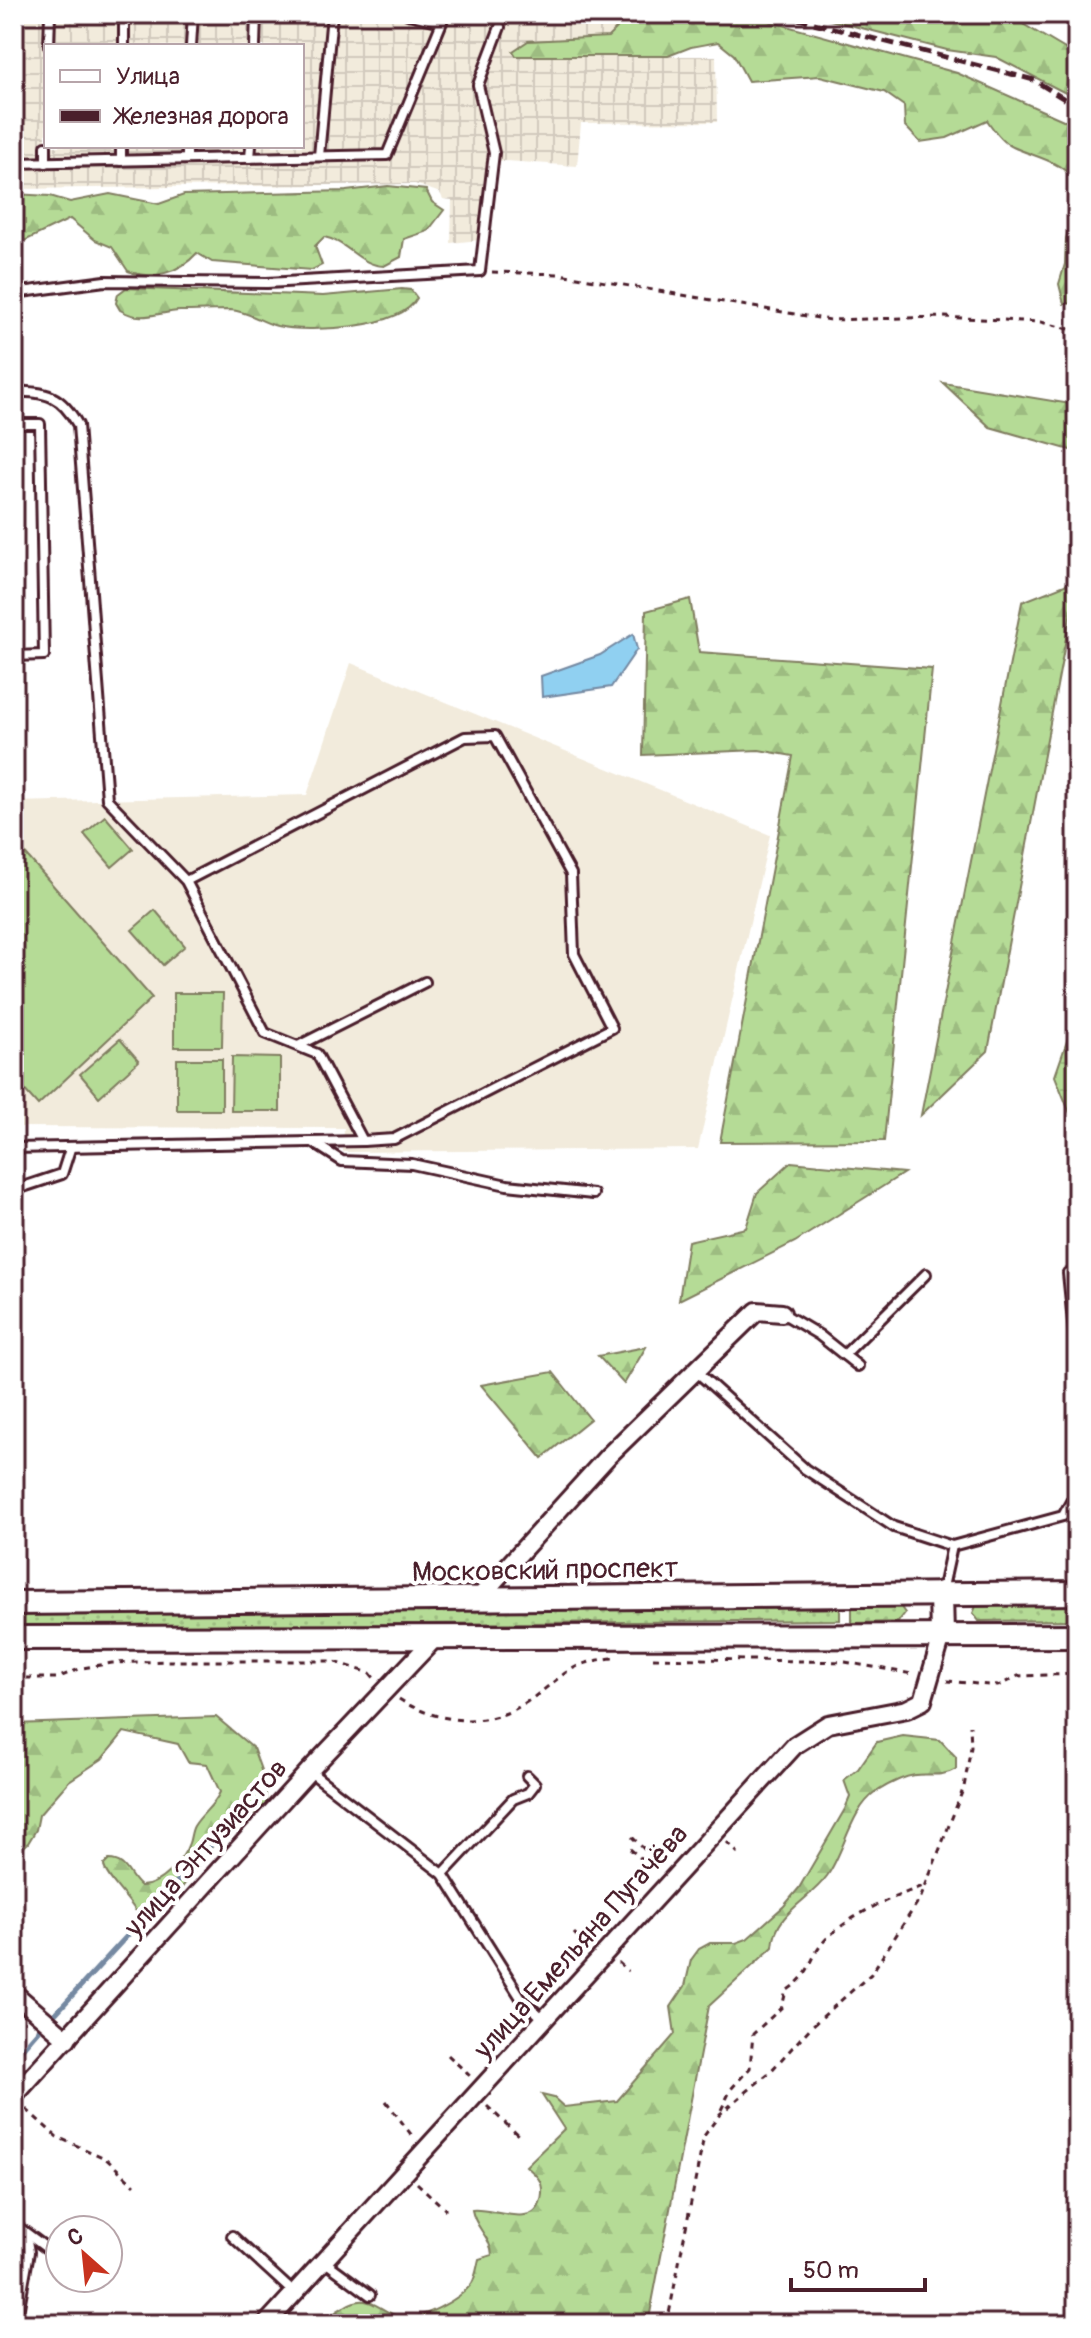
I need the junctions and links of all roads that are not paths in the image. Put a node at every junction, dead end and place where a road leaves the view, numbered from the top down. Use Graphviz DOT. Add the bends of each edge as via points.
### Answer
graph roads {
  1 [pos="50,14"];
  2 [pos="124,14"];
  3 [pos="193,14"];
  4 [pos="256,14"];
  5 [pos="332,14"];
  6 [pos="408,14"];
  7 [pos="1063,14"];
  8 [pos="1077,23"];
  9 [pos="500,27"];
  10 [pos="49,44"];
  11 [pos="124,44"];
  12 [pos="191,44"];
  13 [pos="255,44"];
  14 [pos="46,148"];
  15 [pos="121,148"];
  16 [pos="187,148"];
  17 [pos="251,148"];
  18 [pos="319,156"];
  19 [pos="250,158"];
  20 [pos="187,159"];
  21 [pos="121,161"];
  22 [pos="14,163"];
  23 [pos="46,163"];
  24 [pos="14,293"];
  25 [pos="14,391"];
  26 [pos="14,424"];
  27 [pos="14,656"];
  28 [pos="186,881"];
  29 [pos="425,982"];
  30 [pos="298,1046"];
  31 [pos="363,1141"];
  32 [pos="312,1142"];
  33 [pos="14,1148"];
  34 [pos="70,1149"];
  35 [pos="14,1190"];
  36 [pos="593,1194"];
  37 [pos="1068,1273"];
  38 [pos="926,1274"];
  39 [pos="782,1313"];
  40 [pos="844,1355"];
  41 [pos="1077,1361"];
  42 [pos="858,1366"];
  43 [pos="697,1372"];
  44 [pos="1077,1491"];
  45 [pos="952,1546"];
  46 [pos="941,1593"];
  47 [pos="1077,1593"];
  48 [pos="477,1600"];
  49 [pos="14,1603"];
  50 [pos="438,1635"];
  51 [pos="942,1636"];
  52 [pos="1077,1636"];
  53 [pos="14,1638"];
  54 [pos="309,1771"];
  55 [pos="527,1776"];
  56 [pos="443,1874"];
  57 [pos="14,1993"];
  58 [pos="544,2019"];
  59 [pos="67,2039"];
  60 [pos="19,2102"];
  61 [pos="14,2224"];
  62 [pos="26,2235"];
  63 [pos="232,2236"];
  64 [pos="44,2247"];
  65 [pos="323,2261"];
  66 [pos="294,2293"];
  67 [pos="370,2295"];
  68 [pos="19,2307"];
  69 [pos="266,2324"];
  1 -- 10 [label="lane"];
  2 -- 11 [label="lane"];
  3 -- 12 [label="lane"];
  4 -- 13 [label="lane"];
  5 -- 18 [label="lane"];
  6 -- 18 [label="lane" via="442,22 387,155"];
  7 -- 8 [label="lane"];
  9 -- 24 [label="lane" via="478,85 494,153 480,271 267,283 105,281"];
  14 -- 23 [label="lane"];
  15 -- 21 [label="lane"];
  16 -- 20 [label="lane"];
  17 -- 19 [label="lane"];
  18 -- 19 [label="lane"];
  19 -- 20 [label="lane"];
  20 -- 21 [label="lane"];
  21 -- 23 [label="lane"];
  22 -- 23 [label="lane"];
  25 -- 28 [label="lane" via="48,393 68,408 78,425 107,799"];
  26 -- 27 [label="lane" via="40,424 44,655"];
  28 -- 30 [label="lane" via="265,1033"];
  28 -- 31 [label="lane" via="465,737 495,736 571,874 574,954 612,1028 394,1139"];
  29 -- 30 [label="lane"];
  30 -- 31 [label="lane" via="317,1054"];
  31 -- 32 [label="lane"];
  32 -- 34 [label="lane"];
  32 -- 36 [label="lane" via="342,1161 412,1164 507,1185"];
  33 -- 34 [label="lane"];
  34 -- 35 [label="lane" via="62,1174"];
  37 -- 41 [label="lane"];
  38 -- 40 [label="lane"];
  39 -- 40 [label="lane"];
  39 -- 43 [label="street" via="757,1311"];
  40 -- 42 [label="lane"];
  43 -- 45 [label="lane" via="805,1469 894,1527"];
  43 -- 48 [label="street" via="608,1456"];
  44 -- 45 [label="lane" via="1063,1516"];
  45 -- 46 [label="lane"];
  46 -- 47 [label="main road, Московский проспект"];
  46 -- 48 [label="main road, Московский проспект"];
  46 -- 51 [label="main road"];
  48 -- 49 [label="main road, Московский проспект"];
  50 -- 51 [label="main road"];
  50 -- 53 [label="main road"];
  50 -- 54 [label="street, улица Энтузиастов"];
  51 -- 52 [label="main road"];
  51 -- 58 [label="street, улица Емельяна Пугачёва" via="923,1701 907,1709 828,1724 795,1745"];
  54 -- 56 [label="lane"];
  54 -- 59 [label="street, улица Энтузиастов"];
  55 -- 56 [label="lane" via="535,1784 528,1793 513,1799"];
  56 -- 58 [label="lane" via="523,2001"];
  57 -- 59 [label="street"];
  58 -- 65 [label="street, улица Емельяна Пугачёва"];
  59 -- 60 [label="street, улица Энтузиастов"];
  61 -- 62 [label="lane"];
  62 -- 64 [label="lane"];
  62 -- 68 [label="lane" via="29,2252"];
  63 -- 66 [label="lane"];
  65 -- 66 [label="street, улица Емельяна Пугачёва"];
  65 -- 67 [label="lane"];
  66 -- 69 [label="street, улица Емельяна Пугачёва"];
}
